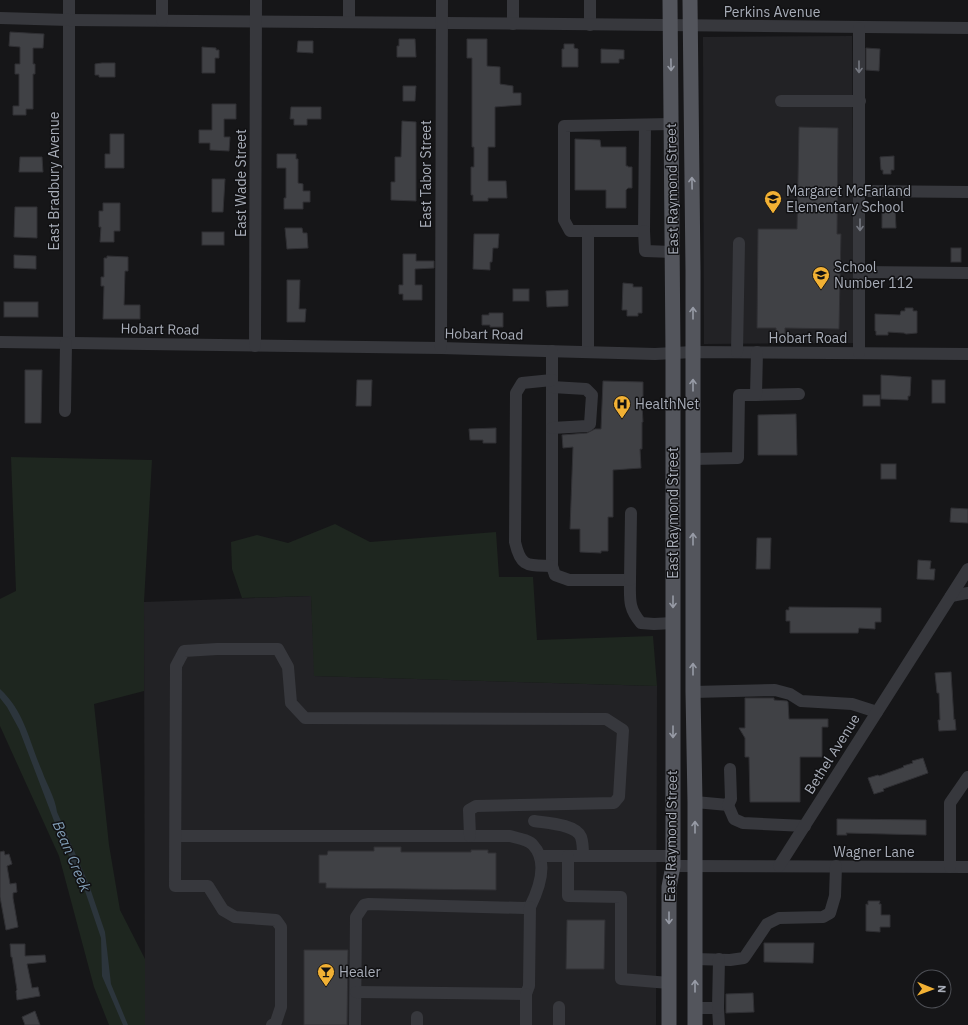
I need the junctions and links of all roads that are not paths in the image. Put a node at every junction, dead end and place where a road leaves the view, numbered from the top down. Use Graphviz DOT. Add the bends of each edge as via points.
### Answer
graph roads {
  1 [pos="69,0"];
  2 [pos="162,0"];
  3 [pos="256,0"];
  4 [pos="349,0"];
  5 [pos="442,0"];
  6 [pos="513,0"];
  7 [pos="590,0"];
  8 [pos="670,0"];
  9 [pos="690,0"];
  10 [pos="0,18"];
  11 [pos="69,20"];
  12 [pos="162,20"];
  13 [pos="256,21"];
  14 [pos="349,22"];
  15 [pos="442,24"];
  16 [pos="513,24"];
  17 [pos="590,25"];
  18 [pos="670,26"];
  19 [pos="690,26"];
  20 [pos="859,28"];
  21 [pos="968,28"];
  22 [pos="781,101"];
  23 [pos="860,101"];
  24 [pos="671,124"];
  25 [pos="645,125"];
  26 [pos="860,192"];
  27 [pos="968,192"];
  28 [pos="588,231"];
  29 [pos="644,231"];
  30 [pos="739,243"];
  31 [pos="673,252"];
  32 [pos="860,272"];
  33 [pos="968,273"];
  34 [pos="0,342"];
  35 [pos="68,343"];
  36 [pos="256,346"];
  37 [pos="441,348"];
  38 [pos="552,351"];
  39 [pos="588,352"];
  40 [pos="693,352"];
  41 [pos="737,352"];
  42 [pos="757,352"];
  43 [pos="673,353"];
  44 [pos="859,353"];
  45 [pos="968,354"];
  46 [pos="552,384"];
  47 [pos="799,394"];
  48 [pos="756,395"];
  49 [pos="65,411"];
  50 [pos="552,428"];
  51 [pos="693,459"];
  52 [pos="631,513"];
  53 [pos="552,566"];
  54 [pos="968,569"];
  55 [pos="630,580"];
  56 [pos="968,593"];
  57 [pos="951,596"];
  58 [pos="673,623"];
  59 [pos="693,692"];
  60 [pos="877,712"];
  61 [pos="730,769"];
  62 [pos="968,777"];
  63 [pos="695,802"];
  64 [pos="532,805"];
  65 [pos="728,805"];
  66 [pos="534,821"];
  67 [pos="805,826"];
  68 [pos="176,836"];
  69 [pos="470,836"];
  70 [pos="529,842"];
  71 [pos="541,856"];
  72 [pos="568,856"];
  73 [pos="583,856"];
  74 [pos="673,861"];
  75 [pos="695,866"];
  76 [pos="779,866"];
  77 [pos="836,866"];
  78 [pos="950,867"];
  79 [pos="968,867"];
  80 [pos="530,907"];
  81 [pos="695,958"];
  82 [pos="719,960"];
  83 [pos="669,984"];
  84 [pos="356,992"];
  85 [pos="526,994"];
  86 [pos="559,1007"];
  87 [pos="695,1008"];
  88 [pos="718,1008"];
  89 [pos="272,1025"];
  90 [pos="355,1025"];
  91 [pos="526,1025"];
  92 [pos="559,1025"];
  93 [pos="669,1025"];
  94 [pos="695,1025"];
  95 [pos="719,1025"];
  1 -- 11 [label="street, East Bradbury Avenue"];
  2 -- 12 [label="street"];
  3 -- 13 [label="street, East Wade Street"];
  4 -- 14 [label="street"];
  5 -- 15 [label="street, East Tabor Street"];
  6 -- 16 [label="street"];
  7 -- 17 [label="street"];
  8 -- 18 [label="main road, East Raymond Street"];
  9 -- 19 [label="main road, East Raymond Street"];
  10 -- 11 [label="street, Perkins Avenue"];
  11 -- 12 [label="street, Perkins Avenue"];
  11 -- 35 [label="street, East Bradbury Avenue"];
  12 -- 13 [label="street, Perkins Avenue"];
  13 -- 14 [label="street, Perkins Avenue"];
  13 -- 36 [label="street, East Wade Street"];
  14 -- 15 [label="street, Perkins Avenue"];
  15 -- 16 [label="street, Perkins Avenue"];
  15 -- 37 [label="street, East Tabor Street"];
  16 -- 17 [label="street, Perkins Avenue"];
  17 -- 18 [label="street, Perkins Avenue"];
  18 -- 19 [label="street, Perkins Avenue"];
  18 -- 24 [label="main road, East Raymond Street, one-way"];
  19 -- 20 [label="street, Perkins Avenue"];
  40 -- 19 [label="main road, East Raymond Street, one-way"];
  20 -- 21 [label="street, Perkins Avenue"];
  20 -- 23 [label="street, one-way"];
  22 -- 23 [label="street"];
  23 -- 26 [label="street"];
  24 -- 25 [label="street"];
  24 -- 31 [label="main road, East Raymond Street"];
  25 -- 28 [label="street" via="564,126 564,220 570,231"];
  25 -- 29 [label="street"];
  26 -- 27 [label="street"];
  26 -- 32 [label="street, one-way"];
  28 -- 29 [label="street"];
  28 -- 39 [label="street"];
  29 -- 31 [label="street" via="645,251"];
  30 -- 41 [label="street"];
  31 -- 43 [label="main road, East Raymond Street"];
  32 -- 33 [label="street"];
  32 -- 44 [label="street"];
  34 -- 35 [label="street, Hobart Road"];
  35 -- 36 [label="street, Hobart Road"];
  35 -- 49 [label="street, East Bradbury Avenue"];
  36 -- 37 [label="street, Hobart Road"];
  37 -- 38 [label="street, Hobart Road"];
  38 -- 39 [label="street, Hobart Road"];
  38 -- 46 [label="street"];
  39 -- 43 [label="street, Hobart Road"];
  40 -- 41 [label="street, Hobart Road"];
  40 -- 43 [label="street, Hobart Road"];
  51 -- 40 [label="main road, East Raymond Street, one-way"];
  41 -- 42 [label="street, Hobart Road"];
  42 -- 44 [label="street, Hobart Road"];
  42 -- 48 [label="street"];
  43 -- 58 [label="main road, East Raymond Street, one-way"];
  44 -- 45 [label="street, Hobart Road"];
  46 -- 50 [label="street"];
  46 -- 50 [label="street" via="586,389 592,395 590,424"];
  46 -- 53 [label="street" via="522,383 516,393 515,542 518,557 528,565"];
  47 -- 48 [label="street"];
  48 -- 51 [label="street" via="739,395 738,458"];
  50 -- 53 [label="street"];
  59 -- 51 [label="main road, East Raymond Street, one-way"];
  52 -- 55 [label="street"];
  53 -- 55 [label="street" via="555,575 569,580"];
  54 -- 57 [label="street, Bethel Avenue"];
  55 -- 58 [label="street" via="630,605 641,623"];
  56 -- 57 [label="street"];
  57 -- 60 [label="street, Bethel Avenue"];
  58 -- 74 [label="main road, East Raymond Street, one-way"];
  59 -- 60 [label="street" via="775,690 790,694 801,701 852,704"];
  59 -- 63 [label="main road, East Raymond Street"];
  60 -- 67 [label="street, Bethel Avenue"];
  61 -- 65 [label="street" via="731,800"];
  62 -- 78 [label="street" via="950,803"];
  63 -- 65 [label="street"];
  75 -- 63 [label="main road, East Raymond Street, one-way"];
  64 -- 66 [label="street"];
  64 -- 68 [label="street" via="614,803 619,797 623,730 606,719 305,718 291,703 288,666 278,649 184,651 176,666"];
  64 -- 69 [label="street" via="476,806 469,810"];
  65 -- 67 [label="street" via="734,819 743,823"];
  66 -- 70 [label="street"];
  66 -- 73 [label="street" via="573,829 580,836"];
  67 -- 76 [label="street, Bethel Avenue"];
  68 -- 69 [label="street"];
  68 -- 89 [label="street" via="175,886 208,886 223,910 235,917 276,920 281,927 280,1007 276,1022"];
  69 -- 70 [label="street" via="510,836"];
  70 -- 71 [label="street"];
  71 -- 72 [label="street"];
  71 -- 80 [label="street" via="540,879"];
  72 -- 73 [label="street"];
  72 -- 83 [label="street" via="568,896 621,897 621,980"];
  73 -- 74 [label="street"];
  74 -- 75 [label="street"];
  74 -- 83 [label="main road, East Raymond Street, one-way" via="669,886"];
  75 -- 76 [label="street"];
  75 -- 81 [label="main road, East Raymond Street"];
  76 -- 77 [label="street, Wagner Lane"];
  77 -- 78 [label="street, Wagner Lane"];
  77 -- 82 [label="street" via="835,896 830,914 823,917 780,918 766,924 744,958"];
  78 -- 79 [label="street, Wagner Lane"];
  80 -- 84 [label="street" via="364,905 356,917"];
  80 -- 85 [label="street" via="529,986"];
  81 -- 82 [label="street"];
  87 -- 81 [label="main road, East Raymond Street, one-way"];
  82 -- 88 [label="street"];
  83 -- 93 [label="main road, East Raymond Street"];
  84 -- 85 [label="street"];
  84 -- 90 [label="street"];
  85 -- 91 [label="street"];
  86 -- 92 [label="street"];
  87 -- 88 [label="street"];
  87 -- 94 [label="main road, East Raymond Street"];
  88 -- 95 [label="street"];
}
